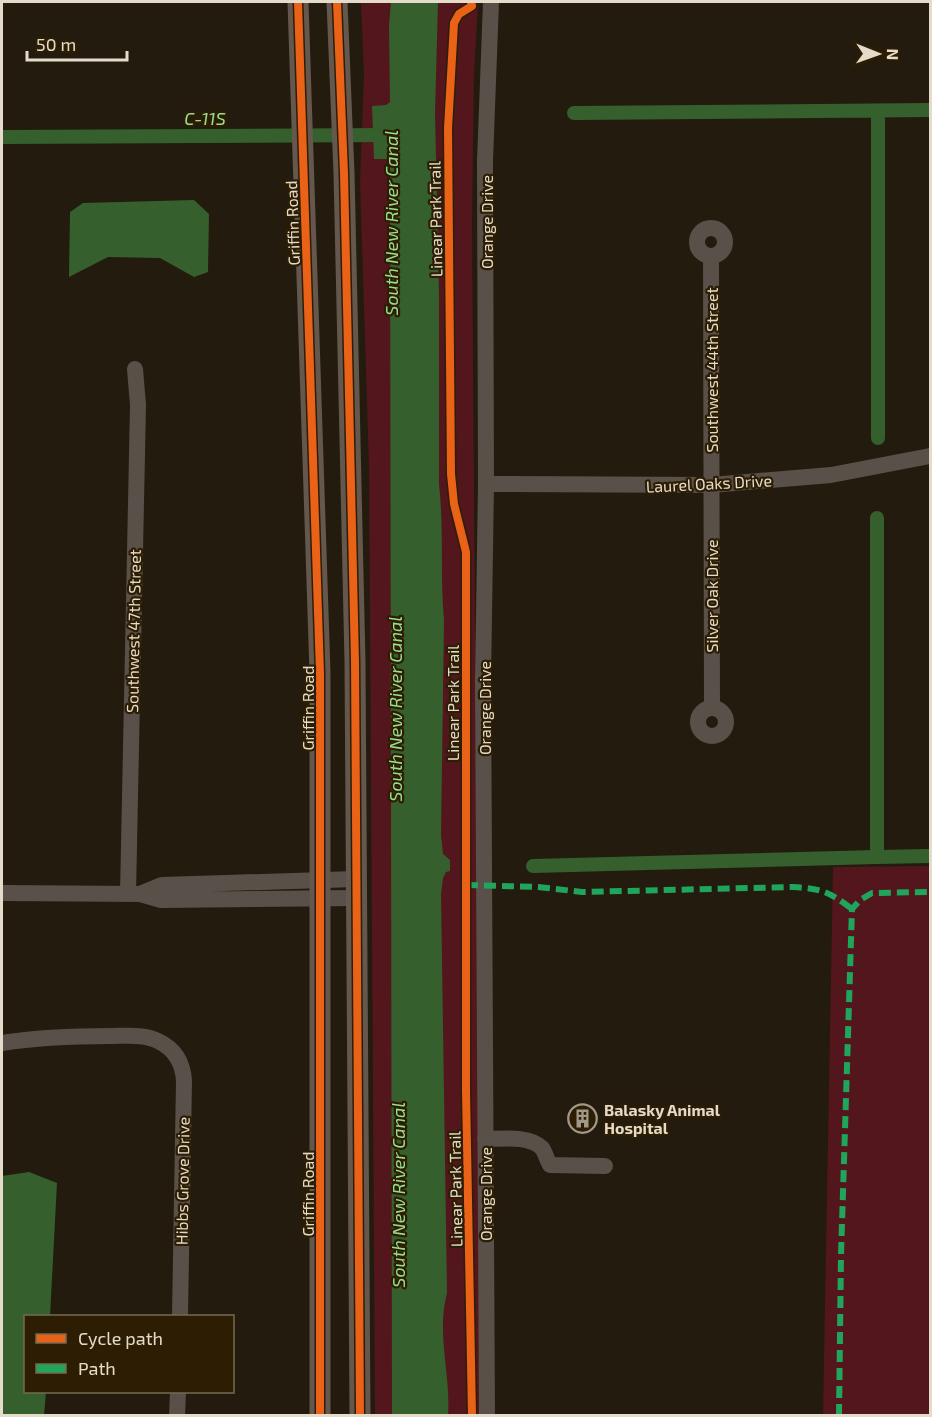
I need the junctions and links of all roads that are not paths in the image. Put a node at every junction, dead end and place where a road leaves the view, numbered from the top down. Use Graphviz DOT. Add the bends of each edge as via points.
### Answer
graph roads {
  1 [pos="298,2"];
  2 [pos="337,2"];
  3 [pos="491,2"];
  4 [pos="711,256"];
  5 [pos="135,369"];
  6 [pos="930,456"];
  7 [pos="486,484"];
  8 [pos="711,485"];
  9 [pos="712,707"];
  10 [pos="320,889"];
  11 [pos="356,889"];
  12 [pos="2,893"];
  13 [pos="134,894"];
  14 [pos="2,1043"];
  15 [pos="485,1139"];
  16 [pos="605,1166"];
  17 [pos="180,1315"];
  18 [pos="178,1393"];
  19 [pos="177,1416"];
  20 [pos="320,1416"];
  21 [pos="360,1416"];
  22 [pos="487,1416"];
  1 -- 10 [label="main road, Griffin Road" via="320,673"];
  2 -- 11 [label="main road" via="355,662"];
  3 -- 7 [label="street, Orange Drive" via="486,161"];
  4 -- 8 [label="street, Southwest 44th Street"];
  5 -- 13 [label="street, Southwest 47th Street"];
  6 -- 8 [label="street, Laurel Oaks Drive" via="831,475"];
  7 -- 8 [label="street, Laurel Oaks Drive"];
  7 -- 15 [label="street, Orange Drive"];
  8 -- 9 [label="street, Silver Oak Drive"];
  10 -- 11 [label="street"];
  10 -- 13 [label="street" via="161,900"];
  10 -- 20 [label="main road, Griffin Road"];
  11 -- 21 [label="main road"];
  12 -- 13 [label="street"];
  14 -- 17 [label="street, Hibbs Grove Drive" via="58,1036 137,1036 152,1038 170,1049 180,1062 184,1081"];
  15 -- 16 [label="street" via="534,1143 543,1148 550,1165"];
  15 -- 22 [label="street, Orange Drive"];
  18 -- 19 [label="street"];
}
